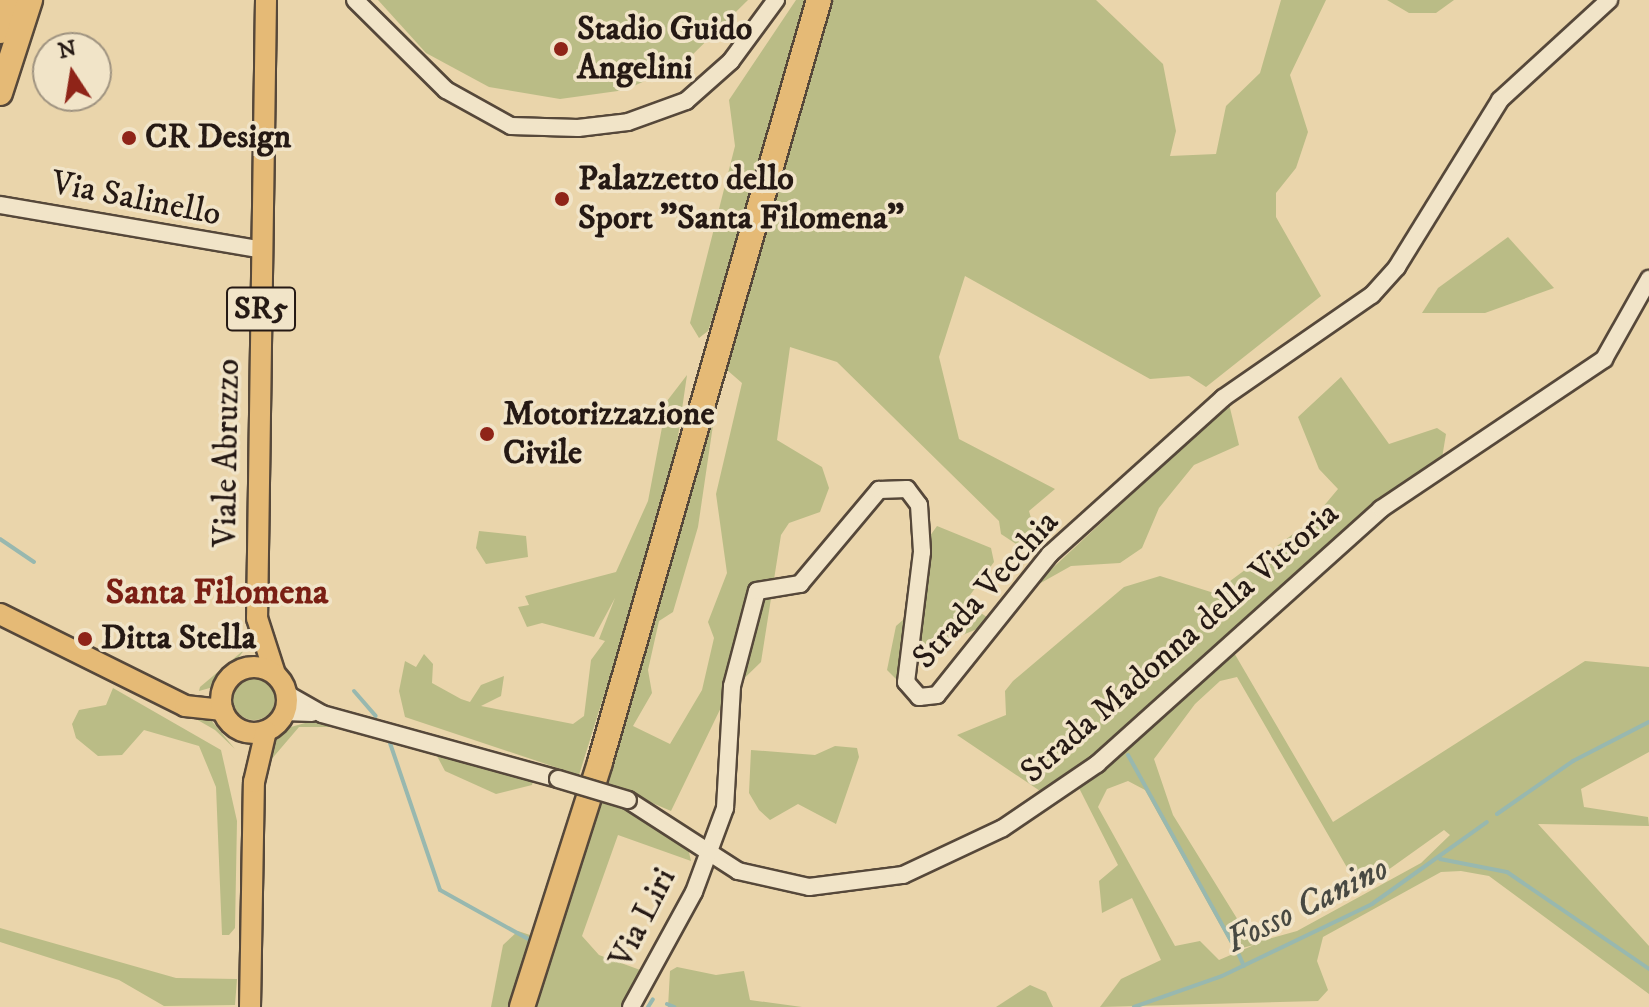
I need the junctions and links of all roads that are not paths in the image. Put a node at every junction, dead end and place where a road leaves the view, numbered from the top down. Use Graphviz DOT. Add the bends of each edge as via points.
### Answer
graph roads {
  1 [pos="9,0"];
  2 [pos="30,0"];
  3 [pos="266,0"];
  4 [pos="355,0"];
  5 [pos="776,0"];
  6 [pos="819,0"];
  7 [pos="1609,0"];
  8 [pos="0,31"];
  9 [pos="0,93"];
  10 [pos="0,205"];
  11 [pos="262,250"];
  12 [pos="1649,279"];
  13 [pos="4,618"];
  14 [pos="257,618"];
  15 [pos="242,669"];
  16 [pos="275,674"];
  17 [pos="223,688"];
  18 [pos="170,698"];
  19 [pos="286,703"];
  20 [pos="223,710"];
  21 [pos="239,730"];
  22 [pos="266,731"];
  23 [pos="254,782"];
  24 [pos="706,855"];
  25 [pos="250,1007"];
  26 [pos="522,1007"];
  27 [pos="631,1007"];
  1 -- 8 [label="highway"];
  2 -- 9 [label="highway"];
  3 -- 11 [label="main road, Viale Abruzzo / SR5"];
  4 -- 5 [label="street" via="446,90 511,126 578,128 628,122 686,101 731,61"];
  6 -- 26 [label="highway" via="600,762"];
  7 -- 24 [label="street, Strada Vecchia" via="1500,100 1397,267 1372,295 1223,398 1050,554 937,695 919,697 906,682 922,552 919,505 907,489 879,490 800,584 757,591 732,686 730,787"];
  10 -- 11 [label="street, Via Salinello"];
  11 -- 14 [label="main road, Viale Abruzzo / SR5"];
  12 -- 24 [label="street, Strada Madonna della Vittoria" via="1604,359 1357,527 1097,764 1035,811 874,883 773,881"];
  13 -- 18 [label="main road"];
  14 -- 15 [label="main road, Viale Abruzzo / SR5"];
  14 -- 16 [label="main road, Viale Abruzzo / SR5"];
  15 -- 16 [label="main road"];
  15 -- 17 [label="main road, SR5"];
  16 -- 19 [label="main road, SR5"];
  17 -- 18 [label="main road"];
  17 -- 20 [label="main road"];
  18 -- 20 [label="main road"];
  19 -- 22 [label="main road"];
  19 -- 24 [label="street, Strada Madonna della Vittoria, bridge" via="628,800"];
  20 -- 21 [label="main road"];
  21 -- 22 [label="main road"];
  21 -- 23 [label="main road"];
  22 -- 23 [label="main road"];
  23 -- 25 [label="main road"];
  24 -- 27 [label="street, Via Liri" via="694,892"];
}
